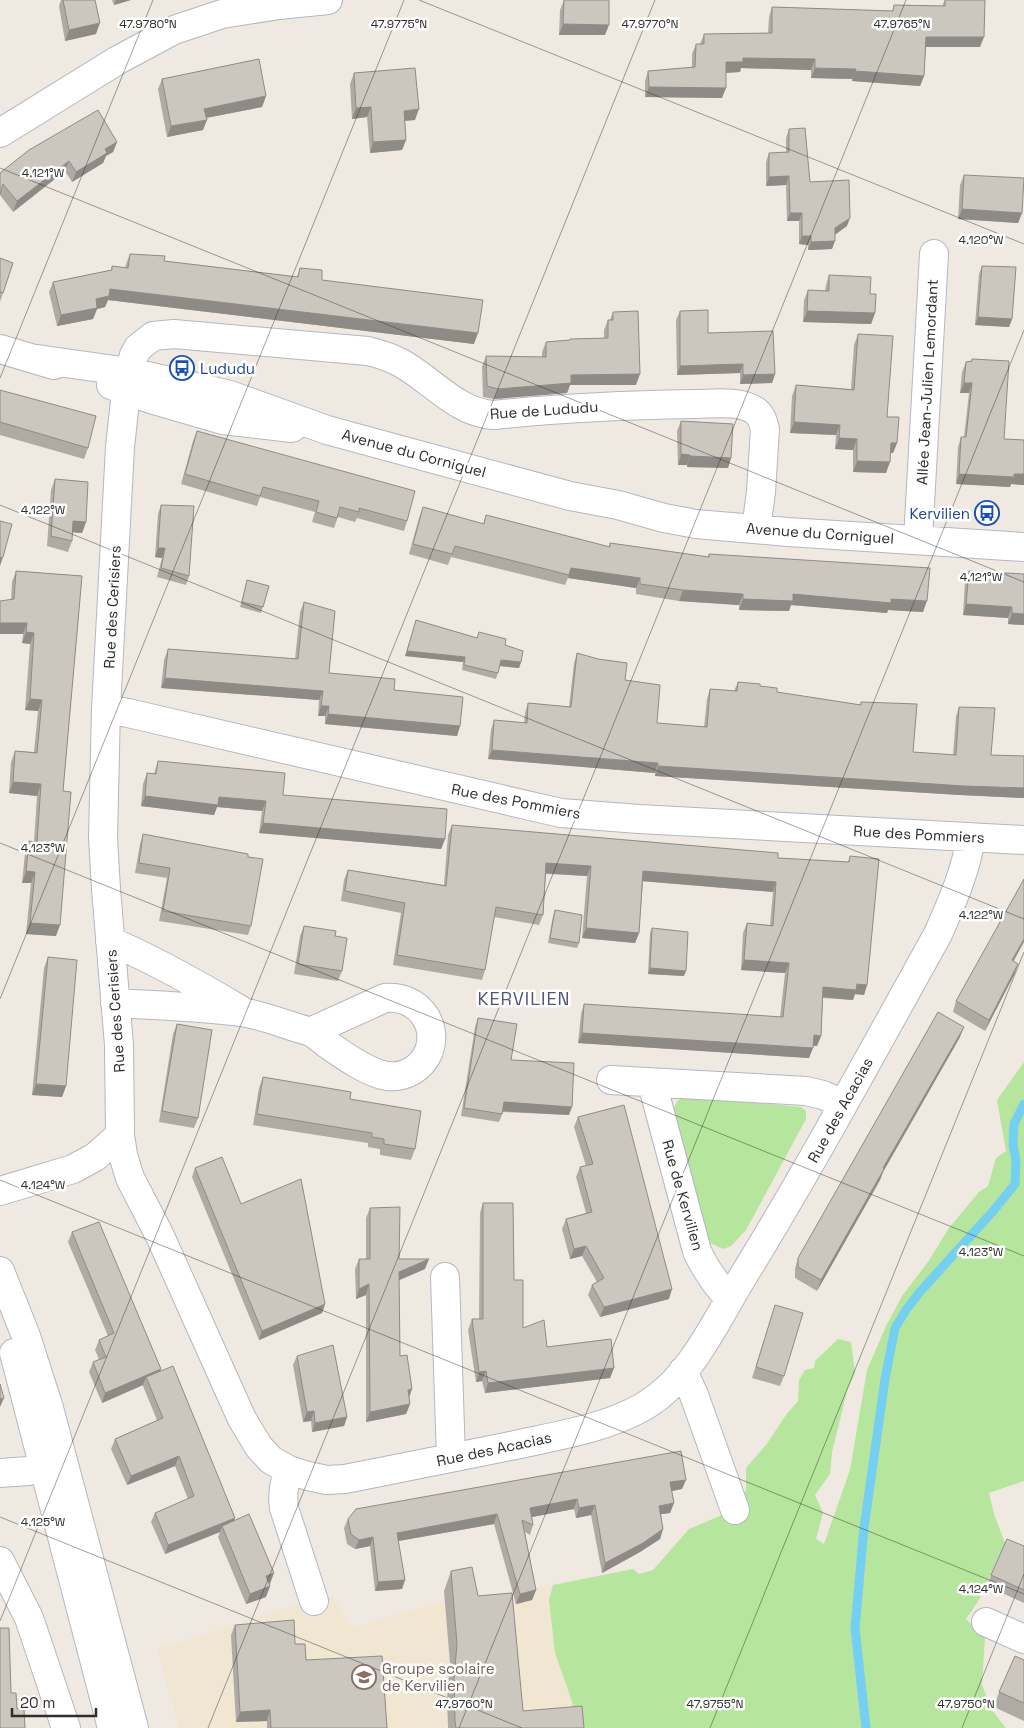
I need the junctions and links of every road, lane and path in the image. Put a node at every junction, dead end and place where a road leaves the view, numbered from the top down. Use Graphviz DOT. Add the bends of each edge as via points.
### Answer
graph roads {
  1 [pos="328,0"];
  2 [pos="279,2"];
  3 [pos="0,134"];
  4 [pos="934,254"];
  5 [pos="0,349"];
  6 [pos="128,382"];
  7 [pos="757,520"];
  8 [pos="1024,528"];
  9 [pos="919,531"];
  10 [pos="1024,547"];
  11 [pos="106,709"];
  12 [pos="971,837"];
  13 [pos="1024,840"];
  14 [pos="110,941"];
  15 [pos="115,1003"];
  16 [pos="244,1012"];
  17 [pos="310,1032"];
  18 [pos="611,1080"];
  19 [pos="652,1083"];
  20 [pos="843,1104"];
  21 [pos="120,1135"];
  22 [pos="73,1169"];
  23 [pos="130,1178"];
  24 [pos="0,1191"];
  25 [pos="0,1271"];
  26 [pos="445,1277"];
  27 [pos="0,1278"];
  28 [pos="729,1299"];
  29 [pos="683,1371"];
  30 [pos="451,1458"];
  31 [pos="54,1466"];
  32 [pos="289,1470"];
  33 [pos="0,1473"];
  34 [pos="735,1510"];
  35 [pos="0,1561"];
  36 [pos="314,1601"];
  37 [pos="986,1622"];
  38 [pos="1024,1639"];
  39 [pos="66,1728"];
  40 [pos="112,1728"];
  41 [pos="134,1728"];
  1 -- 2 [label="street"];
  2 -- 3 [label="street" via="222,14 174,30 118,60"];
  4 -- 9 [label="street, Allée Jean-Julien Lemordant"];
  5 -- 6 [label="street, Avenue du Corniguel" via="87,376"];
  6 -- 7 [label="street, Avenue du Corniguel" via="230,395 326,430 618,506"];
  6 -- 7 [label="street, Rue de Lududu" via="134,355 143,344 153,336 174,334 380,354 409,367 465,408 482,414 627,406 745,406 759,415 765,429"];
  6 -- 11 [label="street, Rue des Cerisiers" via="120,447"];
  7 -- 9 [label="street, Avenue du Corniguel"];
  8 -- 9 [label="street, Avenue du Corniguel"];
  9 -- 10 [label="street, Avenue du Corniguel"];
  11 -- 12 [label="street, Rue des Pommiers" via="561,813"];
  11 -- 14 [label="street, Rue des Cerisiers" via="103,838"];
  12 -- 13 [label="street, Rue des Pommiers"];
  12 -- 20 [label="street, Rue des Acacias" via="958,885 938,934"];
  14 -- 15 [label="street, Rue des Cerisiers"];
  14 -- 16 [label="street" via="198,984"];
  15 -- 16 [label="street"];
  15 -- 21 [label="street, Rue des Cerisiers"];
  16 -- 17 [label="street"];
  18 -- 19 [label="street"];
  19 -- 20 [label="street" via="806,1091"];
  19 -- 28 [label="street, Rue de Kervilien" via="697,1251 714,1282"];
  20 -- 28 [label="street, Rue des Acacias"];
  21 -- 22 [label="street" via="95,1157"];
  21 -- 23 [label="street, Rue des Cerisiers"];
  22 -- 23 [label="street"];
  22 -- 24 [label="street"];
  23 -- 32 [label="street, Rue des Cerisiers" via="160,1236 242,1420 264,1453"];
  25 -- 31 [label="street" via="50,1408"];
  26 -- 30 [label="street"];
  27 -- 31 [label="street" via="13,1346"];
  28 -- 29 [label="street, Rue des Acacias" via="702,1346"];
  29 -- 30 [label="street, Rue des Acacias" via="663,1393 619,1418 564,1435"];
  29 -- 34 [label="street"];
  30 -- 32 [label="street, Rue des Acacias" via="345,1479 327,1480"];
  31 -- 33 [label="street"];
  31 -- 40 [label="street"];
  31 -- 41 [label="street"];
  32 -- 36 [label="street" via="282,1497 284,1508"];
  35 -- 39 [label="street" via="29,1618"];
  37 -- 38 [label="street"];
}
